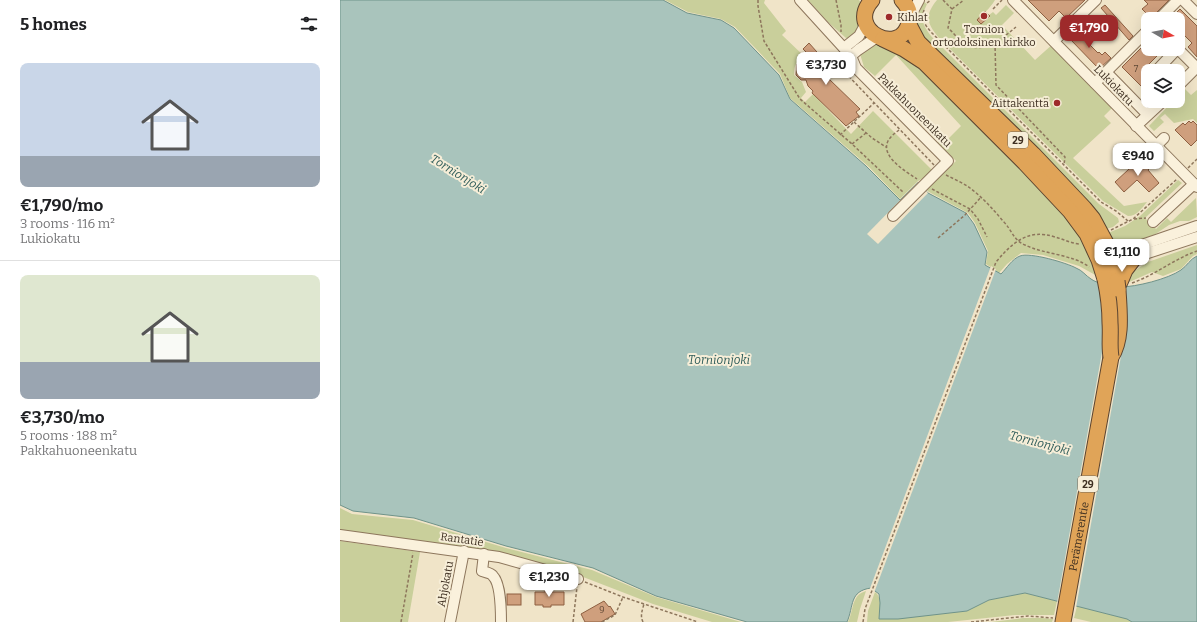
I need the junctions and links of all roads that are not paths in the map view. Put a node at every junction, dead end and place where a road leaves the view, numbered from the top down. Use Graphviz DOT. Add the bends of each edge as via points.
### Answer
graph roads {
  1 [pos="800,0"];
  2 [pos="902,0"];
  3 [pos="919,0"];
  4 [pos="1014,0"];
  5 [pos="1178,0"];
  6 [pos="1183,0"];
  7 [pos="1093,1"];
  8 [pos="867,2"];
  9 [pos="1166,12"];
  10 [pos="1197,14"];
  11 [pos="909,21"];
  12 [pos="866,23"];
  13 [pos="1141,37"];
  14 [pos="880,38"];
  15 [pos="1054,41"];
  16 [pos="844,48"];
  17 [pos="851,56"];
  18 [pos="1170,56"];
  19 [pos="1185,56"];
  20 [pos="1163,64"];
  21 [pos="1197,67"];
  22 [pos="1106,72"];
  23 [pos="1185,79"];
  24 [pos="1095,83"];
  25 [pos="1154,108"];
  26 [pos="1147,114"];
  27 [pos="1136,126"];
  28 [pos="1164,138"];
  29 [pos="1156,146"];
  30 [pos="1195,185"];
  31 [pos="893,216"];
  32 [pos="1153,222"];
  33 [pos="1197,226"];
  34 [pos="1197,237"];
  35 [pos="1135,258"];
  36 [pos="1111,272"];
  37 [pos="340,535"];
  38 [pos="464,551"];
  39 [pos="484,554"];
  40 [pos="578,579"];
  41 [pos="1062,618"];
  42 [pos="450,622"];
  43 [pos="502,622"];
  1 -- 16 [label="street, Pakkahuoneenkatu"];
  2 -- 11 [label="highway, 29" via="908,8"];
  3 -- 11 [label="street"];
  4 -- 15 [label="street, Lukiokatu"];
  5 -- 9 [label="street"];
  6 -- 10 [label="street"];
  7 -- 15 [label="street"];
  8 -- 12 [label="highway"];
  11 -- 14 [label="highway" via="900,35 892,39"];
  11 -- 36 [label="highway, 29" via="918,42 1033,154 1093,219 1100,231"];
  12 -- 14 [label="highway, 29" via="871,33"];
  12 -- 16 [label="street" via="859,36"];
  13 -- 22 [label="street"];
  14 -- 17 [label="street"];
  14 -- 36 [label="highway, 29" via="924,62 1025,163 1080,224"];
  15 -- 24 [label="street, Lukiokatu"];
  16 -- 17 [label="street, Pakkahuoneenkatu"];
  17 -- 31 [label="street, Pakkahuoneenkatu" via="856,68 948,161"];
  18 -- 20 [label="street"];
  19 -- 21 [label="street"];
  21 -- 23 [label="street"];
  22 -- 24 [label="street"];
  22 -- 26 [label="street"];
  24 -- 27 [label="street, Lukiokatu"];
  25 -- 26 [label="street"];
  26 -- 27 [label="street"];
  27 -- 29 [label="street, Lukiokatu"];
  28 -- 29 [label="street"];
  29 -- 30 [label="street, Lukiokatu"];
  30 -- 32 [label="street"];
  33 -- 36 [label="street"];
  34 -- 35 [label="street"];
  35 -- 36 [label="highway" via="1125,270"];
  36 -- 41 [label="highway, Perämerentie / 29, bridge" via="1111,357"];
  37 -- 38 [label="street, Rantatie"];
  38 -- 39 [label="street, Rantatie"];
  38 -- 42 [label="street, Ahjokatu"];
  39 -- 40 [label="street, Rantatie"];
  39 -- 43 [label="street" via="482,571 495,577 500,596"];
}
